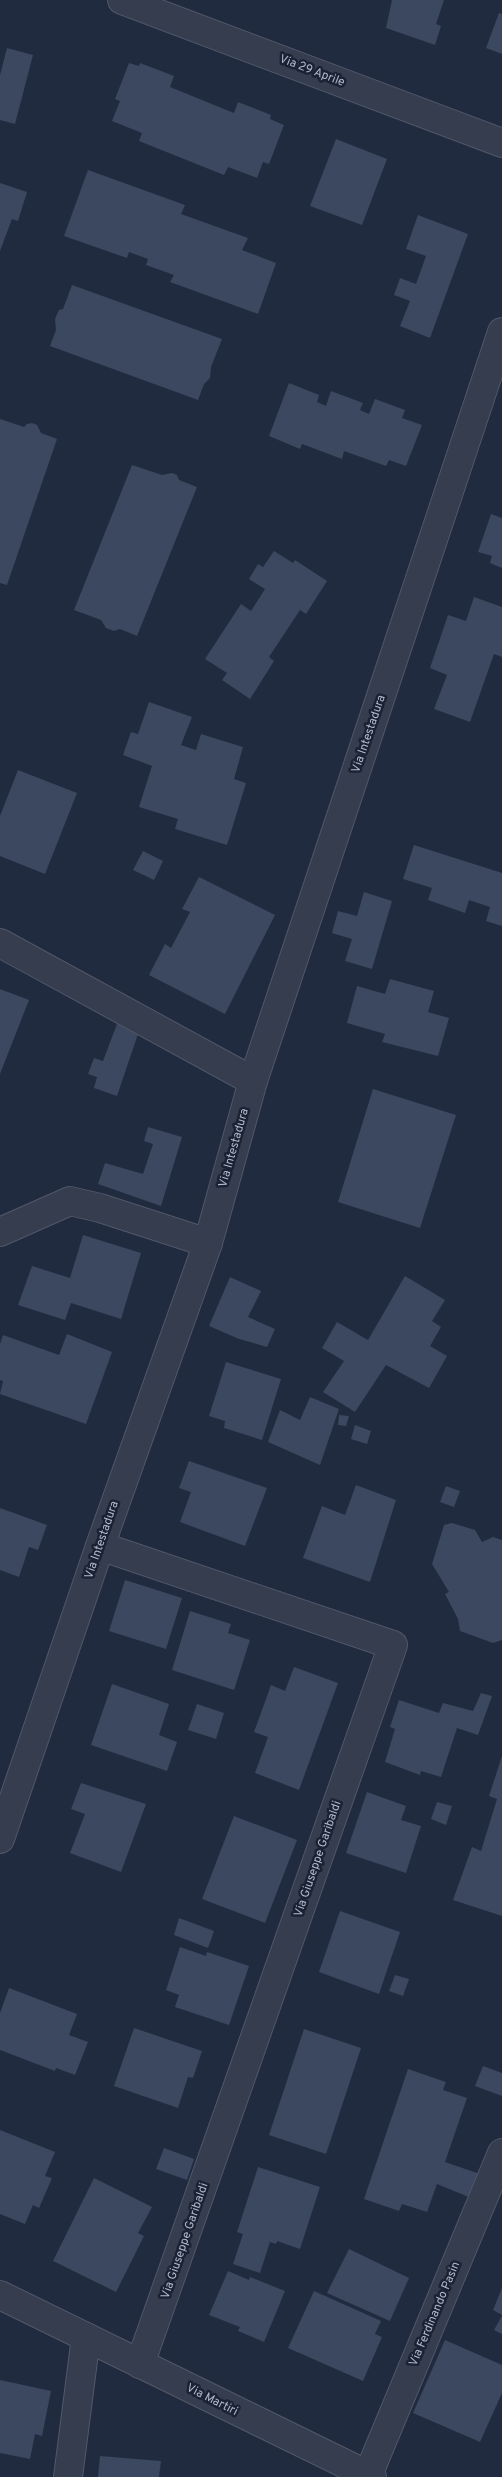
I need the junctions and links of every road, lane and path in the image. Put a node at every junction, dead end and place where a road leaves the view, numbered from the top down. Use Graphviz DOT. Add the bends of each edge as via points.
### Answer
graph roads {
  1 [pos="122,0"];
  2 [pos="502,143"];
  3 [pos="502,332"];
  4 [pos="494,389"];
  5 [pos="0,943"];
  6 [pos="253,1081"];
  7 [pos="0,1232"];
  8 [pos="208,1243"];
  9 [pos="100,1546"];
  10 [pos="0,1839"];
  11 [pos="502,2153"];
  12 [pos="0,2295"];
  13 [pos="86,2337"];
  14 [pos="140,2364"];
  15 [pos="337,2469"];
  16 [pos="370,2476"];
  17 [pos="68,2477"];
  1 -- 2 [label="street, Via 29 Aprile"];
  3 -- 4 [label="street, Via Intestadura"];
  4 -- 6 [label="street, Via Intestadura"];
  5 -- 6 [label="street"];
  6 -- 8 [label="street, Via Intestadura"];
  7 -- 8 [label="street" via="70,1201"];
  8 -- 9 [label="street, Via Intestadura"];
  9 -- 10 [label="street, Via Intestadura"];
  9 -- 14 [label="street, Via Giuseppe Garibaldi" via="393,1645"];
  11 -- 16 [label="street, Via Ferdinando Pasin"];
  12 -- 13 [label="street, Via Martiri"];
  13 -- 14 [label="street, Via Martiri"];
  13 -- 17 [label="street"];
  14 -- 15 [label="street, Via Martiri"];
  15 -- 16 [label="street, Via Martiri"];
}
